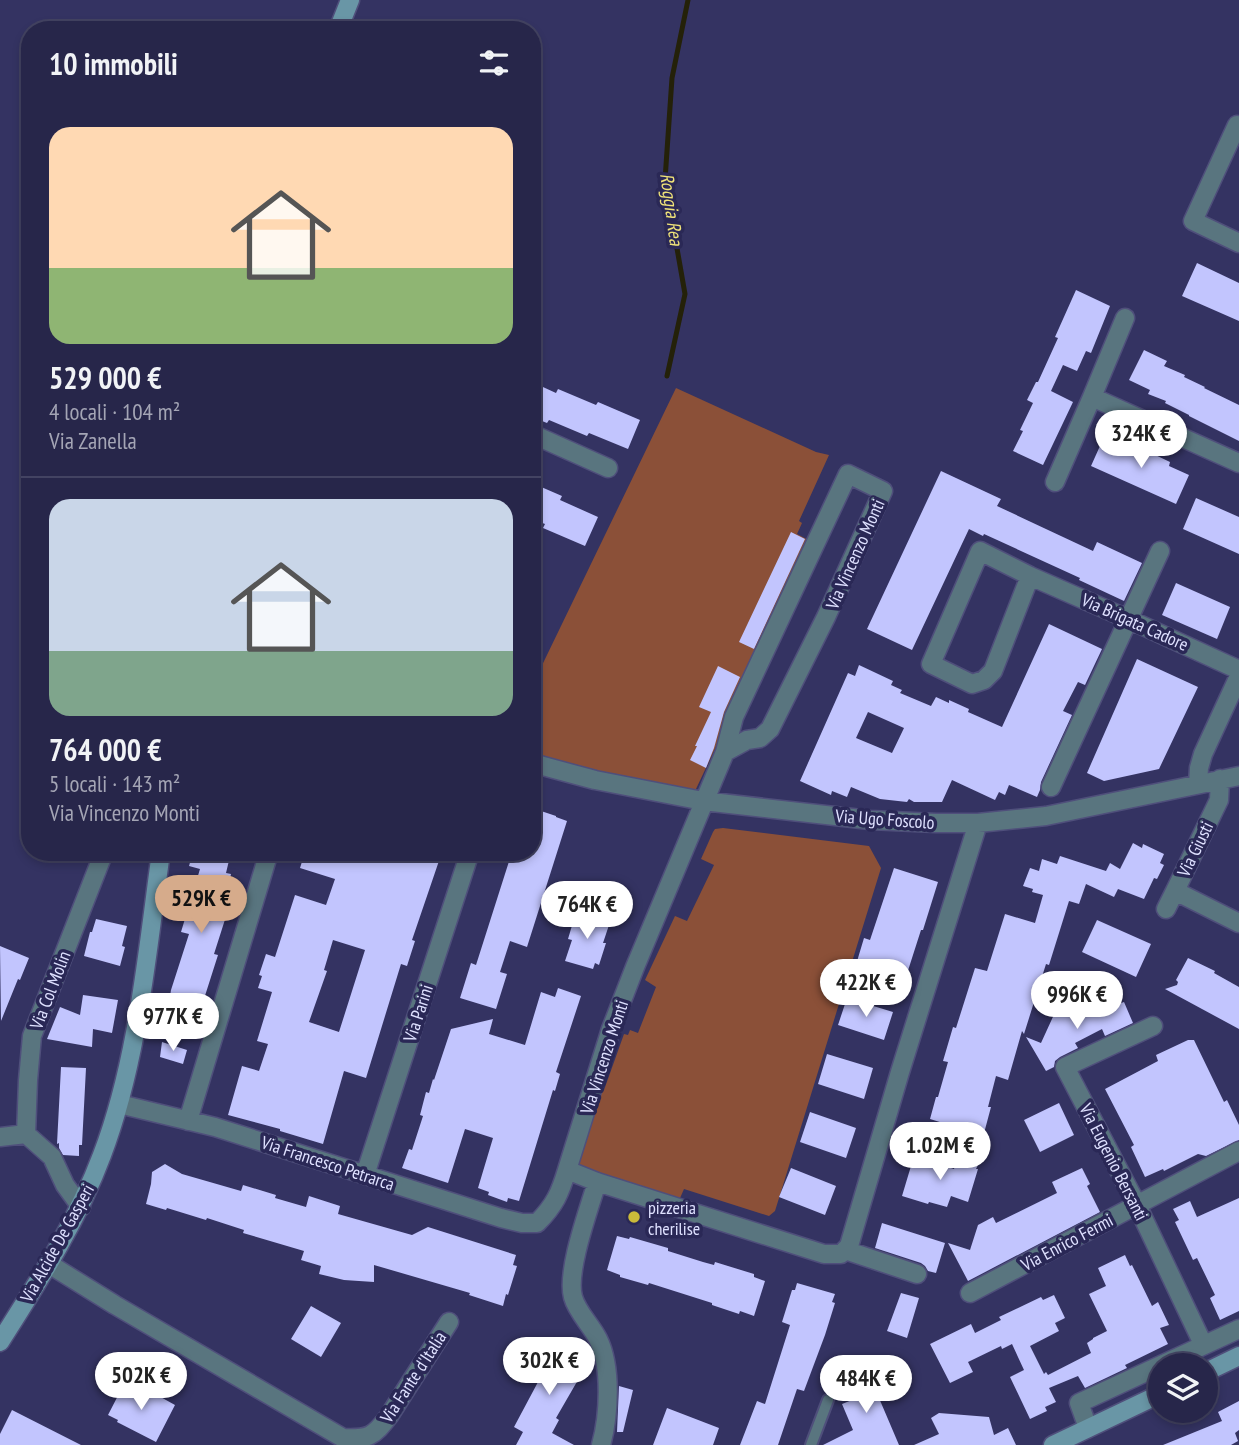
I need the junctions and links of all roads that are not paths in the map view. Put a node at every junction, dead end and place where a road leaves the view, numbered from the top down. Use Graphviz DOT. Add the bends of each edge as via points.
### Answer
graph roads {
  1 [pos="350,0"];
  2 [pos="342,21"];
  3 [pos="1237,125"];
  4 [pos="1239,243"];
  5 [pos="1125,318"];
  6 [pos="1093,397"];
  7 [pos="541,438"];
  8 [pos="1239,463"];
  9 [pos="608,468"];
  10 [pos="1055,482"];
  11 [pos="1160,551"];
  12 [pos="1030,576"];
  13 [pos="1128,619"];
  14 [pos="1239,670"];
  15 [pos="1239,676"];
  16 [pos="734,717"];
  17 [pos="752,739"];
  18 [pos="724,752"];
  19 [pos="541,765"];
  20 [pos="1239,776"];
  21 [pos="1220,779"];
  22 [pos="1198,784"];
  23 [pos="1051,787"];
  24 [pos="703,801"];
  25 [pos="978,823"];
  26 [pos="100,861"];
  27 [pos="161,861"];
  28 [pos="266,861"];
  29 [pos="467,861"];
  30 [pos="1175,891"];
  31 [pos="1166,909"];
  32 [pos="1239,923"];
  33 [pos="1153,1026"];
  34 [pos="119,1104"];
  35 [pos="188,1121"];
  36 [pos="26,1134"];
  37 [pos="0,1137"];
  38 [pos="1239,1151"];
  39 [pos="567,1170"];
  40 [pos="365,1175"];
  41 [pos="597,1182"];
  42 [pos="1137,1205"];
  43 [pos="81,1207"];
  44 [pos="537,1223"];
  45 [pos="845,1250"];
  46 [pos="49,1264"];
  47 [pos="916,1274"];
  48 [pos="970,1293"];
  49 [pos="449,1322"];
  50 [pos="1239,1329"];
  51 [pos="2,1334"];
  52 [pos="1203,1344"];
  53 [pos="1239,1356"];
  54 [pos="1218,1366"];
  55 [pos="828,1400"];
  56 [pos="1148,1400"];
  57 [pos="1088,1428"];
  58 [pos="601,1445"];
  59 [pos="811,1445"];
  60 [pos="1053,1445"];
  1 -- 2 [label="main road"];
  3 -- 4 [label="street" via="1193,221"];
  5 -- 6 [label="street"];
  6 -- 8 [label="street"];
  6 -- 10 [label="street"];
  7 -- 9 [label="street"];
  11 -- 13 [label="street"];
  12 -- 12 [label="street, Via Brigata Cadore" via="980,551 931,664 972,684 984,680 993,671"];
  12 -- 13 [label="street, Via Brigata Cadore"];
  13 -- 14 [label="street, Via Brigata Cadore"];
  13 -- 23 [label="street"];
  15 -- 22 [label="street" via="1203,754"];
  16 -- 17 [label="street" via="736,726"];
  16 -- 17 [label="street, Via Vincenzo Monti" via="848,474 884,491 770,729"];
  16 -- 18 [label="street, Via Vincenzo Monti"];
  17 -- 18 [label="street, Via Vincenzo Monti"];
  18 -- 24 [label="street, Via Vincenzo Monti"];
  19 -- 24 [label="street, Via Ugo Foscolo"];
  20 -- 21 [label="street, Via Ugo Foscolo"];
  21 -- 22 [label="street, Via Ugo Foscolo"];
  21 -- 30 [label="street, Via Giusti" via="1219,800"];
  22 -- 25 [label="street, Via Ugo Foscolo" via="1046,816"];
  24 -- 25 [label="street, Via Ugo Foscolo" via="870,820"];
  24 -- 39 [label="street, Via Vincenzo Monti" via="611,1029"];
  25 -- 45 [label="street"];
  26 -- 36 [label="street, Via Col Molin" via="32,1036"];
  27 -- 34 [label="main road, Via Alcide De Gasperi" via="130,1062"];
  28 -- 35 [label="street"];
  29 -- 40 [label="street, Via Parini"];
  30 -- 31 [label="street"];
  30 -- 32 [label="street, Via Giusti"];
  33 -- 42 [label="street, Via Eugenio Bersanti" via="1065,1067"];
  34 -- 35 [label="street, Via Francesco Petrarca"];
  34 -- 43 [label="main road, Via Alcide De Gasperi"];
  35 -- 40 [label="street, Via Francesco Petrarca"];
  36 -- 37 [label="street"];
  36 -- 43 [label="street" via="52,1157"];
  38 -- 42 [label="street, Via Enrico Fermi"];
  39 -- 41 [label="street"];
  39 -- 44 [label="street, Via Vincenzo Monti" via="550,1210"];
  40 -- 44 [label="street, Via Francesco Petrarca" via="501,1218"];
  41 -- 45 [label="street" via="824,1254"];
  41 -- 58 [label="street" via="573,1268 573,1297 606,1365"];
  42 -- 48 [label="street, Via Enrico Fermi"];
  42 -- 52 [label="street, Via Eugenio Bersanti"];
  43 -- 46 [label="main road, Via Alcide De Gasperi"];
  45 -- 47 [label="street"];
  46 -- 49 [label="street, Via Fante d'Italia" via="343,1438 364,1439 378,1431"];
  46 -- 51 [label="main road, Via Alcide De Gasperi"];
  50 -- 52 [label="street"];
  52 -- 57 [label="street" via="1079,1403"];
  53 -- 54 [label="main road"];
  55 -- 59 [label="lane"];
  56 -- 57 [label="main road"];
  57 -- 60 [label="main road"];
}
